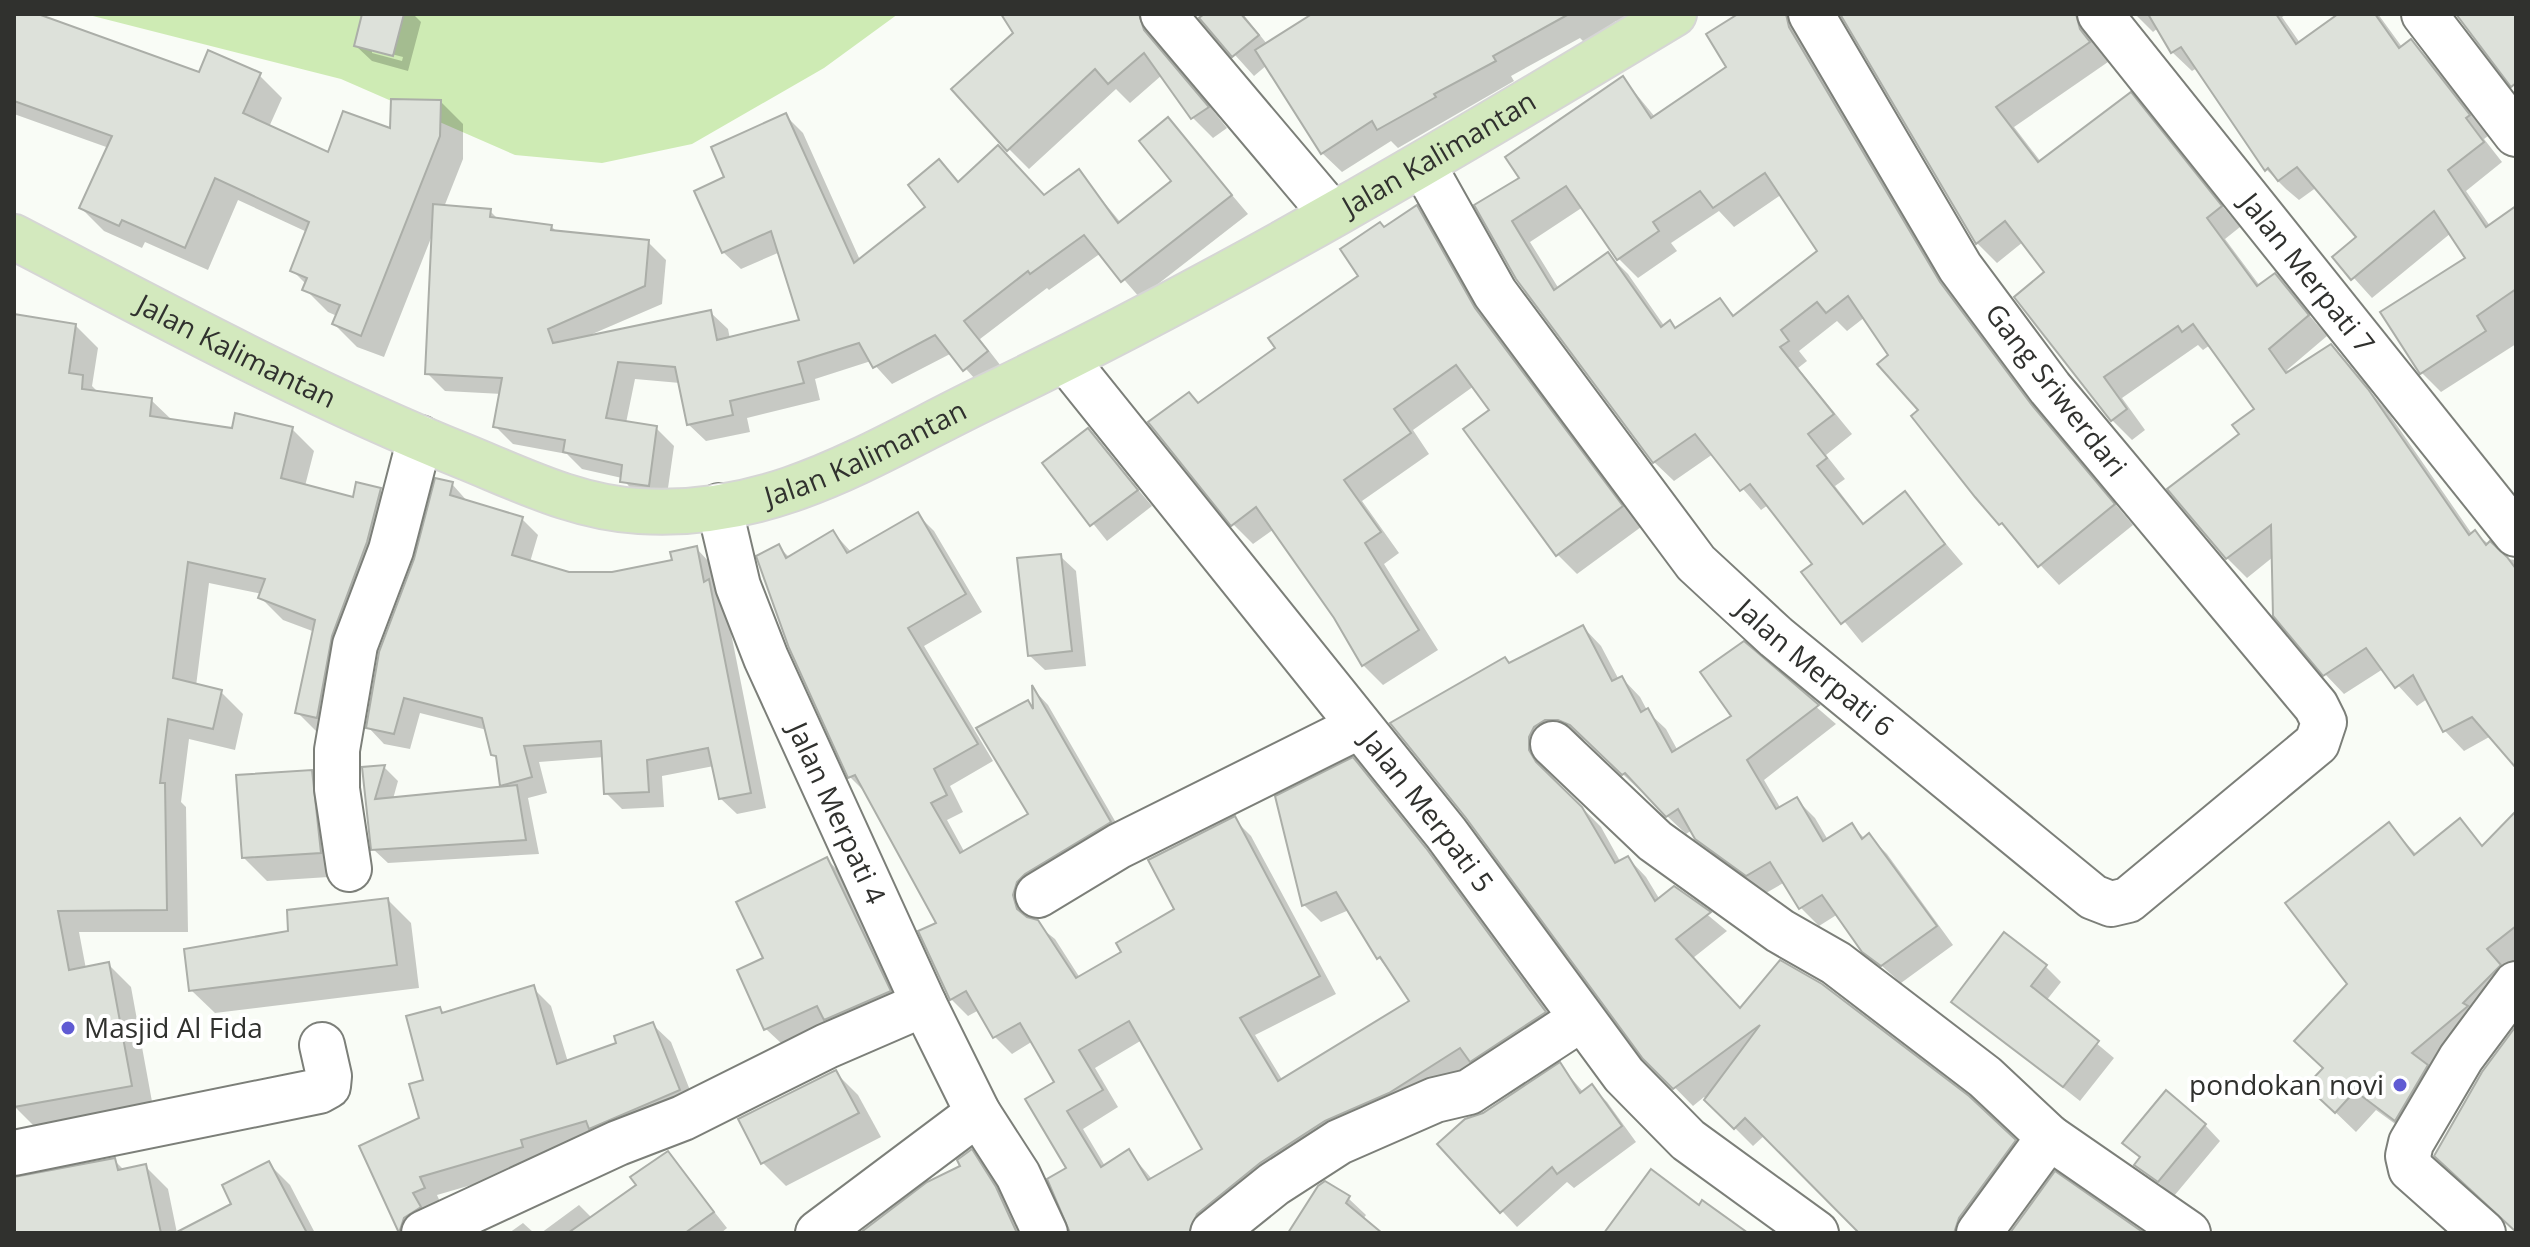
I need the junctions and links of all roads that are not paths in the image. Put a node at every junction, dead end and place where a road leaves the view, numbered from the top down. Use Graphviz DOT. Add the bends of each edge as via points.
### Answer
graph roads {
  1 [pos="1163,14"];
  2 [pos="1674,14"];
  3 [pos="1811,14"];
  4 [pos="2100,14"];
  5 [pos="2424,14"];
  6 [pos="2516,134"];
  7 [pos="1423,165"];
  8 [pos="1332,214"];
  9 [pos="14,237"];
  10 [pos="1066,360"];
  11 [pos="420,438"];
  12 [pos="719,506"];
  13 [pos="2516,534"];
  14 [pos="1358,727"];
  15 [pos="2317,743"];
  16 [pos="1553,744"];
  17 [pos="349,869"];
  18 [pos="1038,895"];
  19 [pos="2516,984"];
  20 [pos="924,1004"];
  21 [pos="1581,1019"];
  22 [pos="322,1045"];
  23 [pos="978,1113"];
  24 [pos="2049,1137"];
  25 [pos="14,1153"];
  26 [pos="424,1233"];
  27 [pos="818,1233"];
  28 [pos="1045,1233"];
  29 [pos="1213,1233"];
  30 [pos="1816,1233"];
  31 [pos="1979,1233"];
  32 [pos="2188,1233"];
  33 [pos="2483,1233"];
  1 -- 8 [label="street"];
  2 -- 7 [label="main road, Jalan Kalimantan"];
  3 -- 15 [label="street, Gang Sriwerdari" via="1960,267 2050,388 2316,706 2324,722"];
  4 -- 13 [label="street, Jalan Merpati 7"];
  5 -- 6 [label="street"];
  7 -- 8 [label="main road, Jalan Kalimantan"];
  7 -- 15 [label="street, Jalan Merpati 6" via="1495,293 1696,563 1776,637 2093,897 2111,904 2128,900"];
  8 -- 10 [label="main road, Jalan Kalimantan"];
  9 -- 11 [label="main road, Jalan Kalimantan" via="316,393"];
  10 -- 12 [label="main road, Jalan Kalimantan" via="847,470 754,502"];
  10 -- 14 [label="street, Jalan Merpati 5"];
  11 -- 12 [label="main road, Jalan Kalimantan" via="570,499 639,511"];
  11 -- 17 [label="street" via="391,550 355,645 337,750"];
  12 -- 20 [label="street, Jalan Merpati 4" via="738,586 766,658"];
  14 -- 18 [label="street" via="1119,846"];
  14 -- 21 [label="street, Jalan Merpati 5" via="1446,833"];
  16 -- 24 [label="street" via="1655,841 1780,931 1836,963 1985,1077"];
  19 -- 33 [label="street" via="2461,1058 2408,1156 2411,1169"];
  20 -- 23 [label="street, Jalan Merpati 4"];
  20 -- 26 [label="street"];
  21 -- 29 [label="street" via="1469,1092 1435,1100 1339,1142 1274,1184"];
  21 -- 30 [label="street, Jalan Merpati 5" via="1624,1075 1688,1140"];
  22 -- 25 [label="street" via="329,1076 328,1086 319,1091"];
  23 -- 27 [label="street"];
  23 -- 28 [label="street, Jalan Merpati 4" via="1018,1175"];
  24 -- 31 [label="street"];
  24 -- 32 [label="street"];
}
